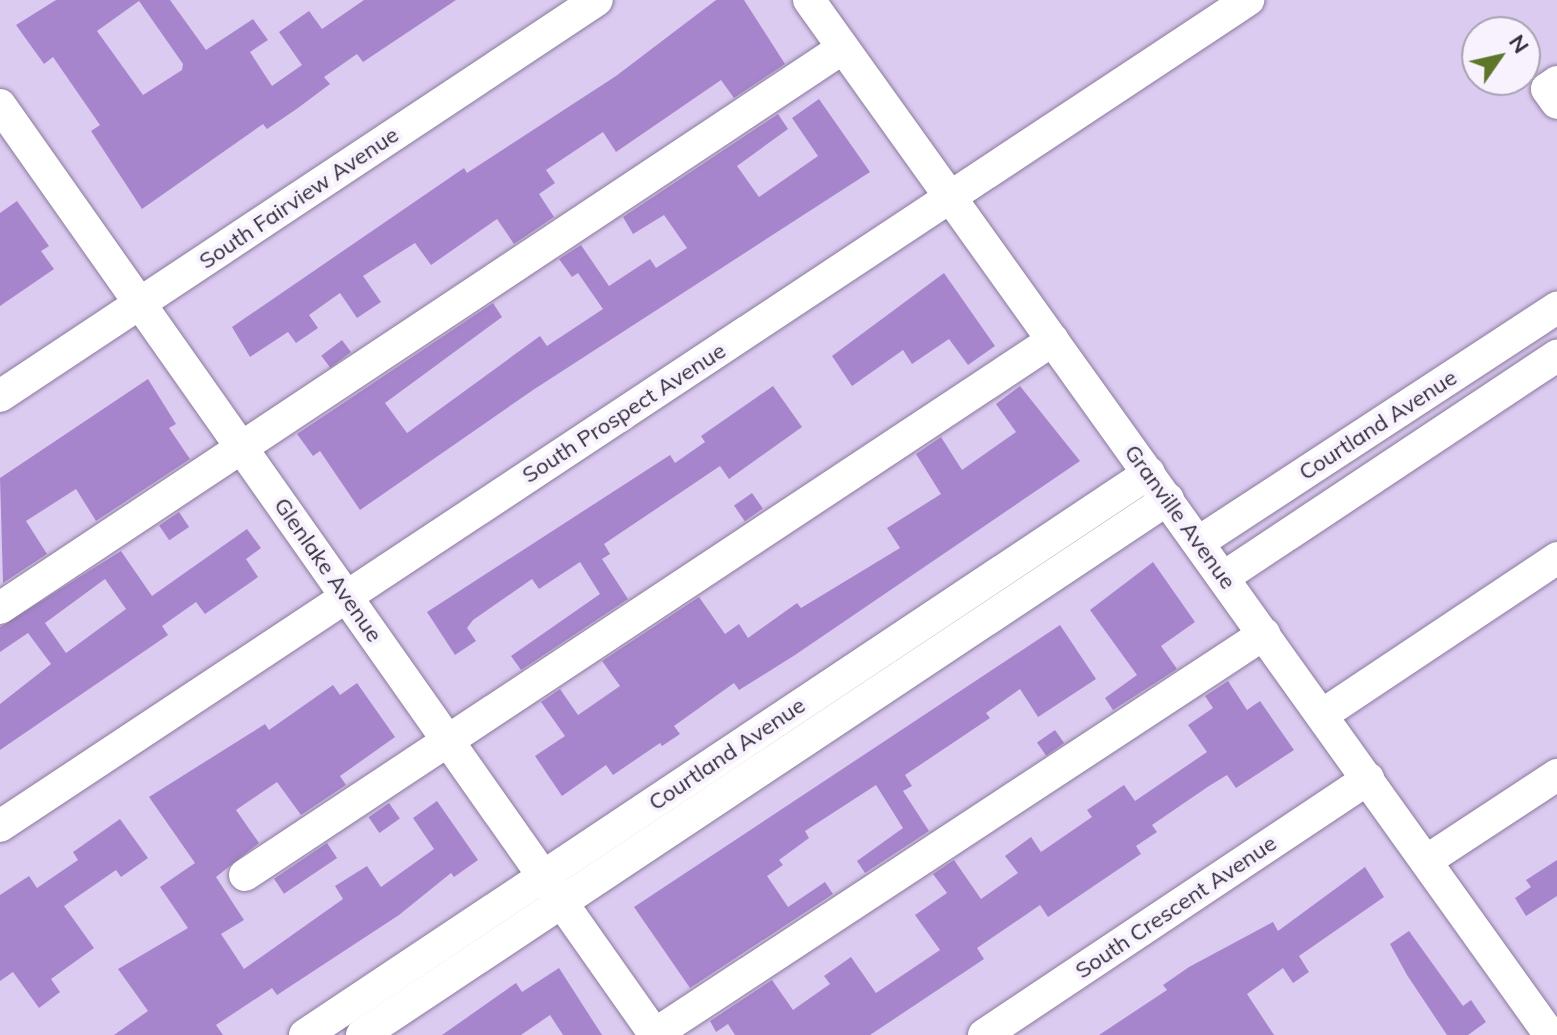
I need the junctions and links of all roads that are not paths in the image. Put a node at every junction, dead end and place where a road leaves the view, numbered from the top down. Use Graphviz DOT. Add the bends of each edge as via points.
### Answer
graph roads {
  1 [pos="597,0"];
  2 [pos="809,0"];
  3 [pos="1248,0"];
  4 [pos="843,48"];
  5 [pos="1557,82"];
  6 [pos="1557,103"];
  7 [pos="0,105"];
  8 [pos="951,197"];
  9 [pos="139,303"];
  10 [pos="1557,308"];
  11 [pos="1053,340"];
  12 [pos="1557,356"];
  13 [pos="0,396"];
  14 [pos="242,448"];
  15 [pos="1149,473"];
  16 [pos="1168,499"];
  17 [pos="1199,542"];
  18 [pos="1557,558"];
  19 [pos="1224,577"];
  20 [pos="346,597"];
  21 [pos="0,608"];
  22 [pos="1264,634"];
  23 [pos="1322,715"];
  24 [pos="449,743"];
  25 [pos="1557,775"];
  26 [pos="1368,779"];
  27 [pos="0,826"];
  28 [pos="1426,861"];
  29 [pos="245,875"];
  30 [pos="553,889"];
  31 [pos="305,1035"];
  32 [pos="362,1035"];
  33 [pos="655,1035"];
  34 [pos="984,1035"];
  35 [pos="1550,1035"];
  1 -- 9 [label="street, South Fairview Avenue"];
  2 -- 4 [label="street, Granville Avenue"];
  3 -- 8 [label="street, South Prospect Avenue"];
  4 -- 8 [label="street, Granville Avenue"];
  4 -- 14 [label="street"];
  5 -- 6 [label="street" via="1547,89"];
  7 -- 9 [label="street, Glenlake Avenue"];
  8 -- 11 [label="street, Granville Avenue"];
  8 -- 20 [label="street, South Prospect Avenue"];
  9 -- 13 [label="street, South Fairview Avenue"];
  9 -- 14 [label="street, Glenlake Avenue"];
  10 -- 17 [label="street, Courtland Avenue"];
  11 -- 15 [label="street, Granville Avenue"];
  11 -- 24 [label="street"];
  12 -- 19 [label="street, Courtland Avenue"];
  14 -- 20 [label="street, Glenlake Avenue"];
  14 -- 21 [label="street"];
  15 -- 16 [label="street, Granville Avenue"];
  15 -- 30 [label="street, Courtland Avenue"];
  16 -- 17 [label="street, Granville Avenue"];
  16 -- 30 [label="street, Courtland Avenue"];
  17 -- 19 [label="street, Granville Avenue"];
  18 -- 23 [label="street"];
  19 -- 22 [label="street, Granville Avenue"];
  20 -- 24 [label="street, Glenlake Avenue"];
  20 -- 27 [label="street, South Prospect Avenue"];
  22 -- 23 [label="street, Granville Avenue"];
  22 -- 33 [label="street"];
  23 -- 26 [label="street, Granville Avenue"];
  24 -- 29 [label="street"];
  24 -- 30 [label="street, Glenlake Avenue"];
  25 -- 28 [label="street"];
  26 -- 28 [label="street, Granville Avenue"];
  26 -- 34 [label="street, South Crescent Avenue"];
  28 -- 35 [label="street, Granville Avenue"];
  30 -- 31 [label="street, Courtland Avenue"];
  30 -- 32 [label="street, Courtland Avenue"];
  30 -- 33 [label="street, Glenlake Avenue"];
}
